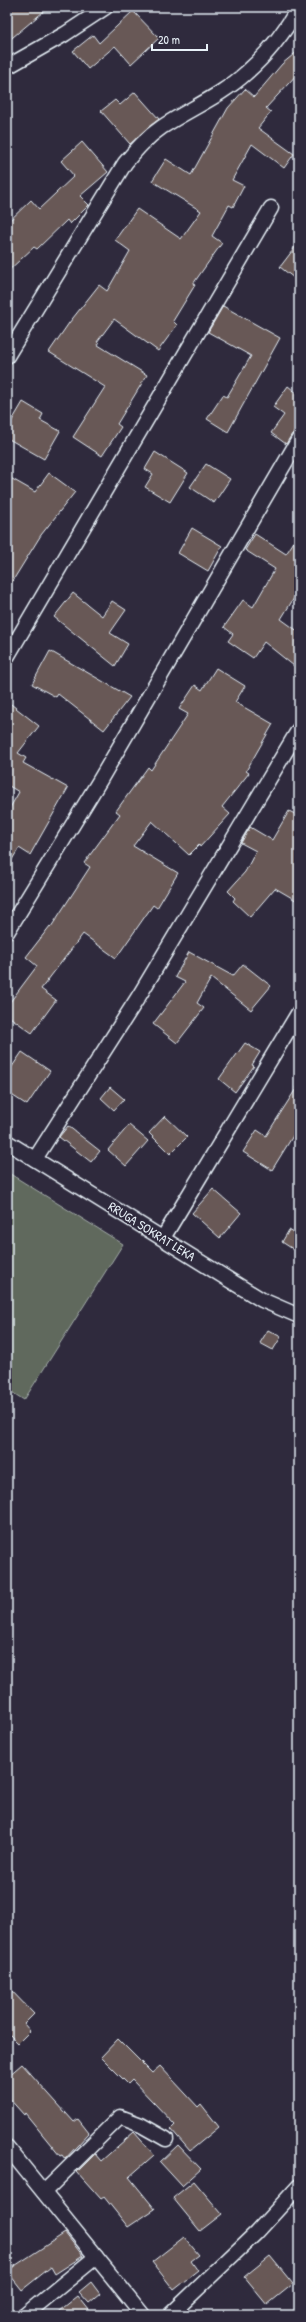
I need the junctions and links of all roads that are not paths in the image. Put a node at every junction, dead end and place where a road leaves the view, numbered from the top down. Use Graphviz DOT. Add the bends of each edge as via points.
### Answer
graph roads {
  1 [pos="106,7"];
  2 [pos="298,7"];
  3 [pos="295,25"];
  4 [pos="7,67"];
  5 [pos="271,208"];
  6 [pos="7,356"];
  7 [pos="299,439"];
  8 [pos="7,657"];
  9 [pos="299,729"];
  10 [pos="7,932"];
  11 [pos="299,1012"];
  12 [pos="7,1142"];
  13 [pos="35,1159"];
  14 [pos="163,1238"];
  15 [pos="299,1315"];
  16 [pos="166,2139"];
  17 [pos="7,2147"];
  18 [pos="299,2186"];
  19 [pos="44,2192"];
  20 [pos="96,2257"];
  21 [pos="25,2315"];
  22 [pos="143,2315"];
  23 [pos="170,2315"];
  1 -- 4 [label="street"];
  2 -- 3 [label="street"];
  3 -- 6 [label="street" via="246,74 140,144 125,163"];
  5 -- 8 [label="street"];
  7 -- 10 [label="street" via="100,780"];
  9 -- 13 [label="street" via="139,996"];
  11 -- 14 [label="street"];
  12 -- 13 [label="street, RRUGA SOKRAT LEKA"];
  13 -- 14 [label="street, RRUGA SOKRAT LEKA"];
  14 -- 15 [label="street, RRUGA SOKRAT LEKA" via="262,1300"];
  16 -- 19 [label="street" via="120,2117"];
  17 -- 19 [label="street"];
  18 -- 23 [label="street" via="256,2233"];
  19 -- 20 [label="street"];
  20 -- 21 [label="street"];
  20 -- 22 [label="street"];
}
